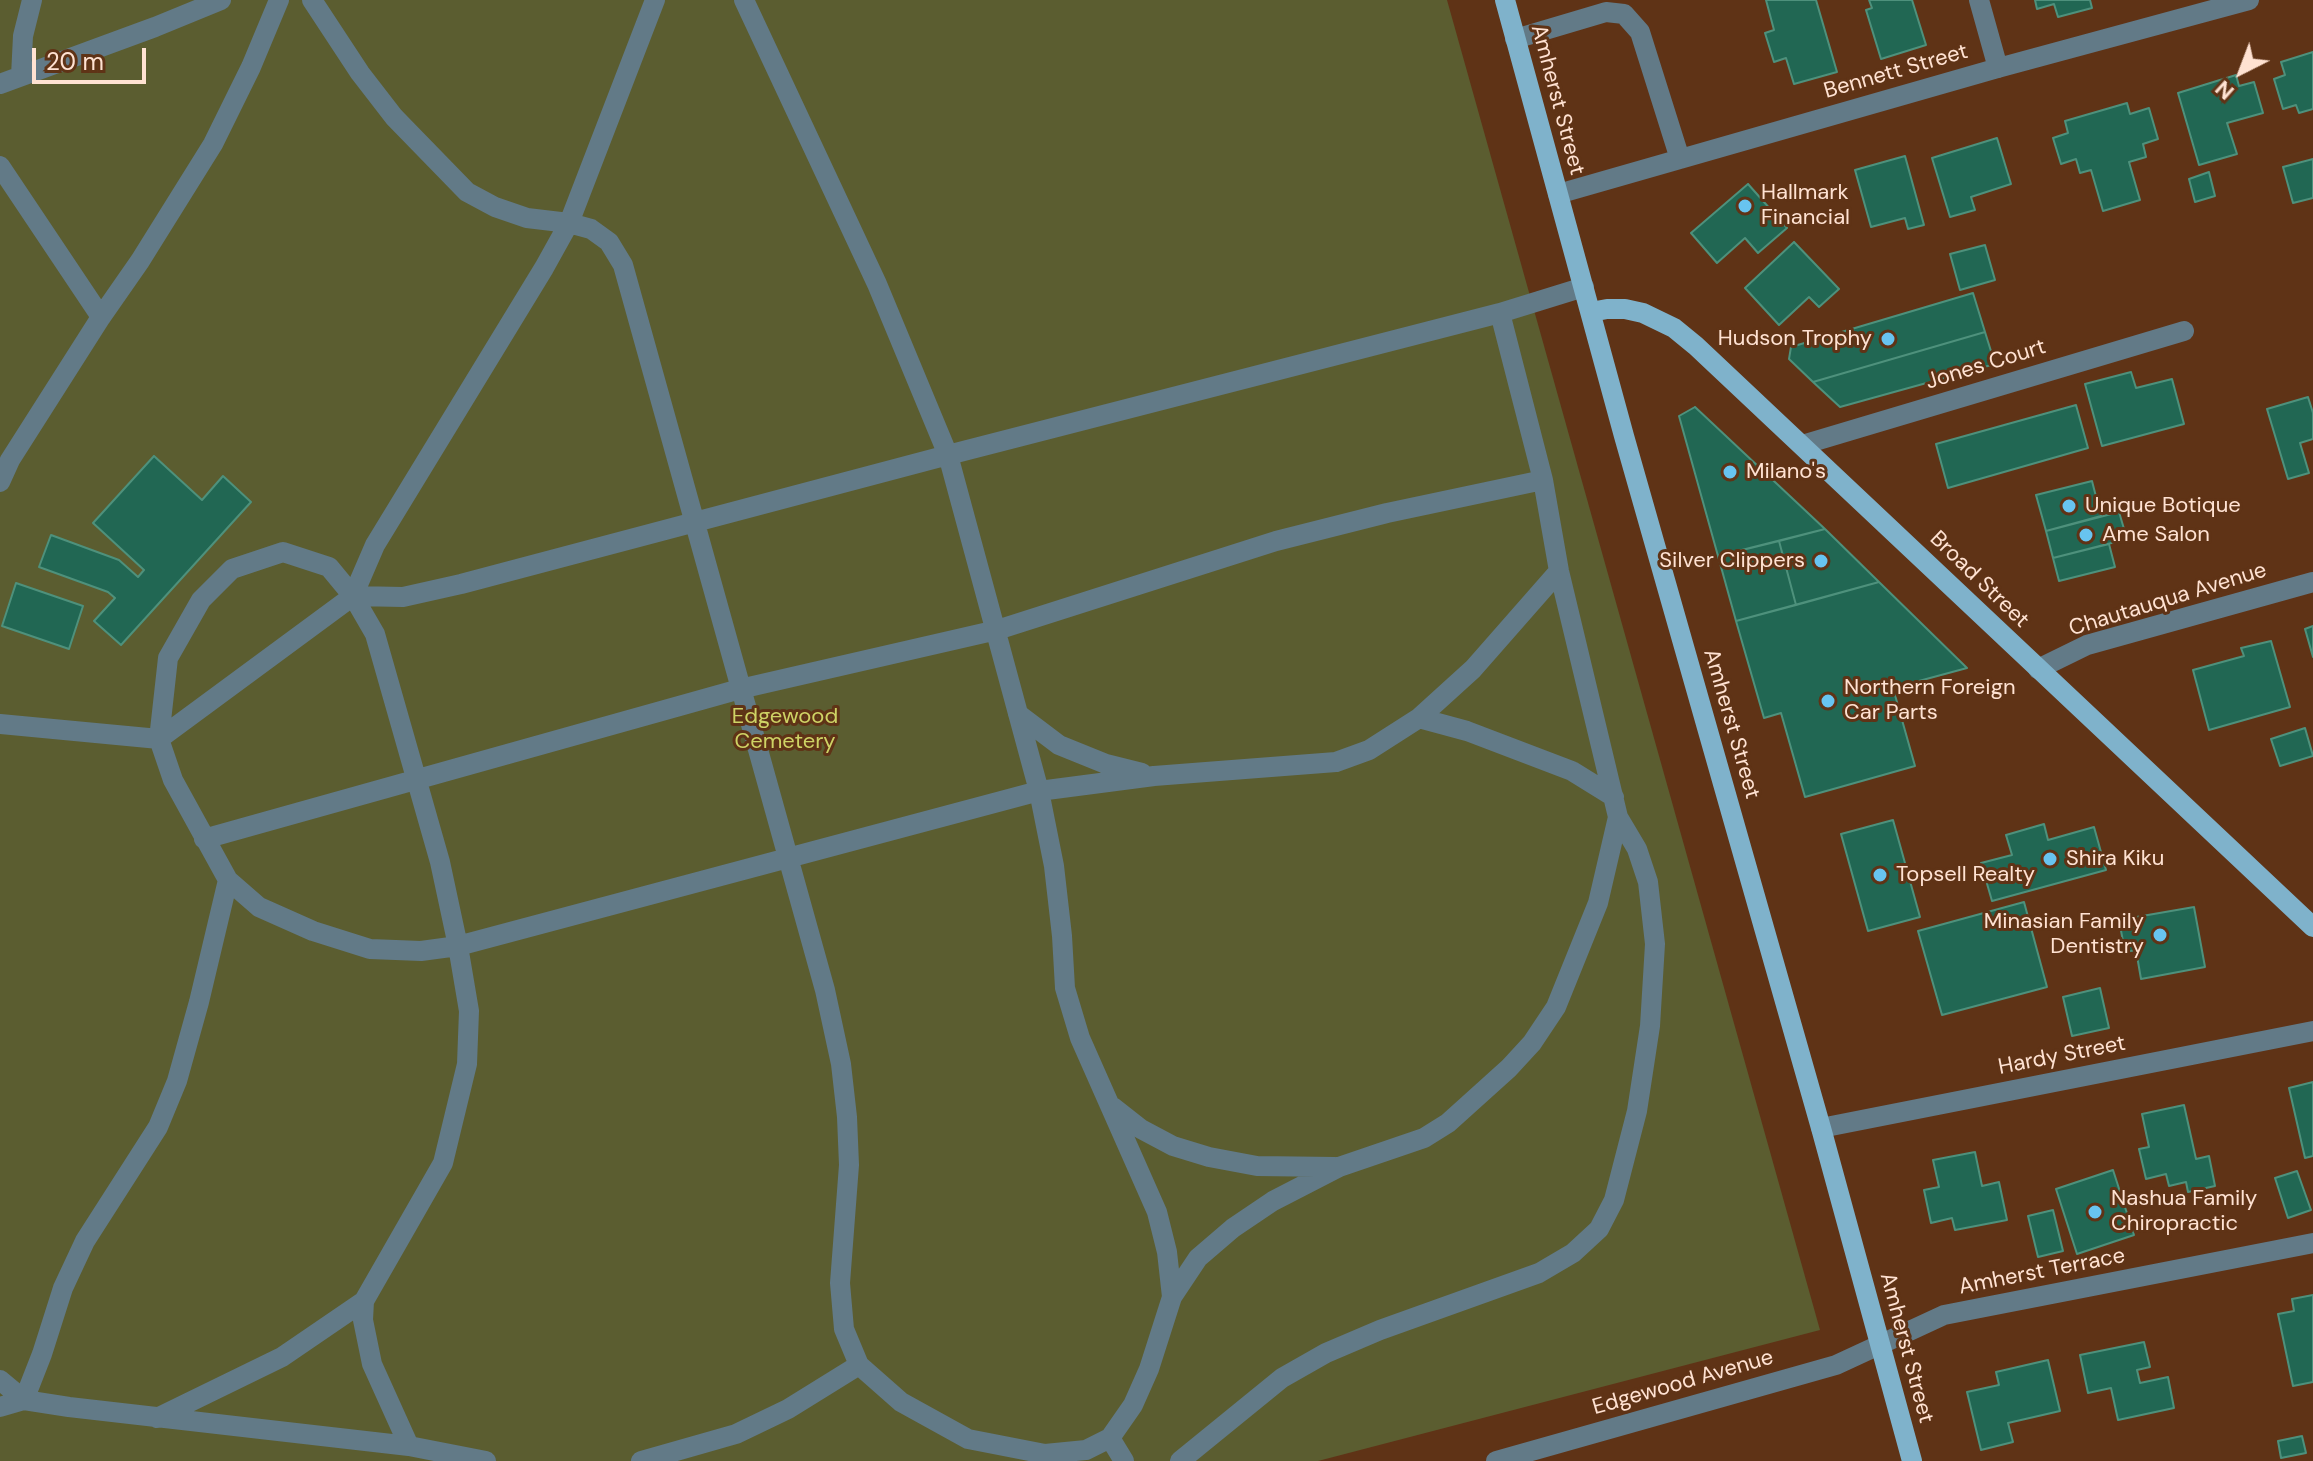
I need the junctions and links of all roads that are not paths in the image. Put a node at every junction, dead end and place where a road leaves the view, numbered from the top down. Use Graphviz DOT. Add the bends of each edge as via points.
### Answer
graph roads {
  1 [pos="32,0"];
  2 [pos="221,0"];
  3 [pos="279,0"];
  4 [pos="312,0"];
  5 [pos="655,0"];
  6 [pos="744,0"];
  7 [pos="1505,0"];
  8 [pos="1979,0"];
  9 [pos="2249,0"];
  10 [pos="1585,9"];
  11 [pos="1515,39"];
  12 [pos="1998,68"];
  13 [pos="21,76"];
  14 [pos="0,84"];
  15 [pos="1680,159"];
  16 [pos="0,166"];
  17 [pos="1558,194"];
  18 [pos="569,223"];
  19 [pos="1584,287"];
  20 [pos="1591,312"];
  21 [pos="1500,313"];
  22 [pos="101,317"];
  23 [pos="2184,331"];
  24 [pos="1802,445"];
  25 [pos="948,455"];
  26 [pos="1543,480"];
  27 [pos="0,482"];
  28 [pos="695,522"];
  29 [pos="1559,571"];
  30 [pos="2313,582"];
  31 [pos="353,596"];
  32 [pos="997,630"];
  33 [pos="2038,669"];
  34 [pos="740,689"];
  35 [pos="1018,714"];
  36 [pos="1419,718"];
  37 [pos="0,724"];
  38 [pos="159,739"];
  39 [pos="1154,776"];
  40 [pos="418,779"];
  41 [pos="1039,791"];
  42 [pos="1616,807"];
  43 [pos="204,839"];
  44 [pos="788,859"];
  45 [pos="228,880"];
  46 [pos="2313,927"];
  47 [pos="458,946"];
  48 [pos="2313,1031"];
  49 [pos="1109,1104"];
  50 [pos="1821,1128"];
  51 [pos="1339,1167"];
  52 [pos="2313,1243"];
  53 [pos="1172,1297"];
  54 [pos="364,1301"];
  55 [pos="1880,1344"];
  56 [pos="859,1365"];
  57 [pos="0,1380"];
  58 [pos="24,1400"];
  59 [pos="0,1407"];
  60 [pos="157,1418"];
  61 [pos="1110,1438"];
  62 [pos="409,1446"];
  63 [pos="486,1461"];
  64 [pos="641,1461"];
  65 [pos="1124,1461"];
  66 [pos="1180,1461"];
  67 [pos="1496,1461"];
  68 [pos="1912,1461"];
  1 -- 13 [label="street"];
  2 -- 13 [label="street"];
  3 -- 22 [label="street" via="213,144"];
  4 -- 18 [label="street" via="394,117 467,192 527,218"];
  5 -- 18 [label="street"];
  6 -- 25 [label="street" via="877,284"];
  7 -- 11 [label="main road, Amherst Street"];
  8 -- 12 [label="street"];
  9 -- 12 [label="street, Bennett Street"];
  10 -- 11 [label="street"];
  10 -- 15 [label="street" via="1624,14 1640,32"];
  11 -- 17 [label="main road, Amherst Street"];
  12 -- 15 [label="street, Bennett Street"];
  13 -- 14 [label="street"];
  15 -- 17 [label="street, Bennett Street"];
  16 -- 22 [label="street"];
  17 -- 19 [label="main road, Amherst Street"];
  18 -- 28 [label="street" via="591,229 609,242 623,265"];
  18 -- 31 [label="street" via="375,545"];
  19 -- 20 [label="main road, Amherst Street"];
  19 -- 21 [label="street"];
  20 -- 24 [label="main road, Broad Street" via="1625,309 1674,328"];
  20 -- 50 [label="main road, Amherst Street"];
  21 -- 25 [label="street"];
  21 -- 26 [label="street"];
  22 -- 27 [label="street"];
  23 -- 24 [label="street, Jones Court"];
  24 -- 33 [label="main road, Broad Street"];
  25 -- 28 [label="street"];
  25 -- 32 [label="street"];
  26 -- 29 [label="street"];
  26 -- 32 [label="street" via="1276,541"];
  28 -- 31 [label="street" via="403,597"];
  28 -- 34 [label="street"];
  29 -- 36 [label="street" via="1473,669"];
  29 -- 42 [label="street"];
  30 -- 33 [label="street, Chautauqua Avenue" via="2087,645"];
  31 -- 38 [label="street"];
  31 -- 38 [label="street" via="329,567 283,552 232,569 201,600 168,658"];
  31 -- 40 [label="street" via="375,634"];
  32 -- 34 [label="street"];
  32 -- 35 [label="street"];
  33 -- 46 [label="main road, Broad Street"];
  34 -- 40 [label="street"];
  34 -- 44 [label="street"];
  35 -- 39 [label="street" via="1059,745"];
  35 -- 41 [label="street"];
  36 -- 39 [label="street" via="1369,750 1336,762"];
  36 -- 42 [label="street" via="1572,771"];
  37 -- 38 [label="street"];
  38 -- 43 [label="street" via="173,780"];
  39 -- 41 [label="street"];
  40 -- 43 [label="street"];
  40 -- 47 [label="street"];
  41 -- 44 [label="street"];
  41 -- 49 [label="street" via="1054,866 1065,988"];
  42 -- 51 [label="street" via="1598,903 1556,1007 1532,1043 1448,1123 1424,1138"];
  42 -- 66 [label="street" via="1648,882 1655,944 1637,1111 1614,1200 1599,1229 1539,1273 1326,1353 1282,1378"];
  43 -- 45 [label="street"];
  44 -- 47 [label="street"];
  44 -- 56 [label="street" via="841,1064 849,1165 840,1283 844,1329"];
  45 -- 47 [label="street" via="259,907 370,949"];
  45 -- 58 [label="street" via="177,1081 158,1127 85,1241"];
  47 -- 54 [label="street" via="469,1011 467,1064 443,1163"];
  48 -- 50 [label="street, Hardy Street"];
  49 -- 51 [label="street" via="1173,1146 1209,1157 1257,1166"];
  49 -- 53 [label="street" via="1157,1212"];
  50 -- 55 [label="main road, Amherst Street"];
  51 -- 53 [label="street" via="1233,1228 1198,1258"];
  52 -- 55 [label="street, Amherst Terrace" via="1944,1315"];
  53 -- 61 [label="street" via="1149,1369"];
  54 -- 60 [label="street" via="282,1357"];
  54 -- 62 [label="street" via="372,1364"];
  55 -- 67 [label="street, Edgewood Avenue" via="1836,1365"];
  55 -- 68 [label="main road, Amherst Street"];
  56 -- 61 [label="street" via="901,1402 968,1439 1045,1454 1086,1450"];
  56 -- 64 [label="street" via="736,1434"];
  57 -- 58 [label="street"];
  58 -- 59 [label="street"];
  58 -- 60 [label="street"];
  60 -- 62 [label="street"];
  61 -- 65 [label="street"];
  62 -- 63 [label="street"];
}
